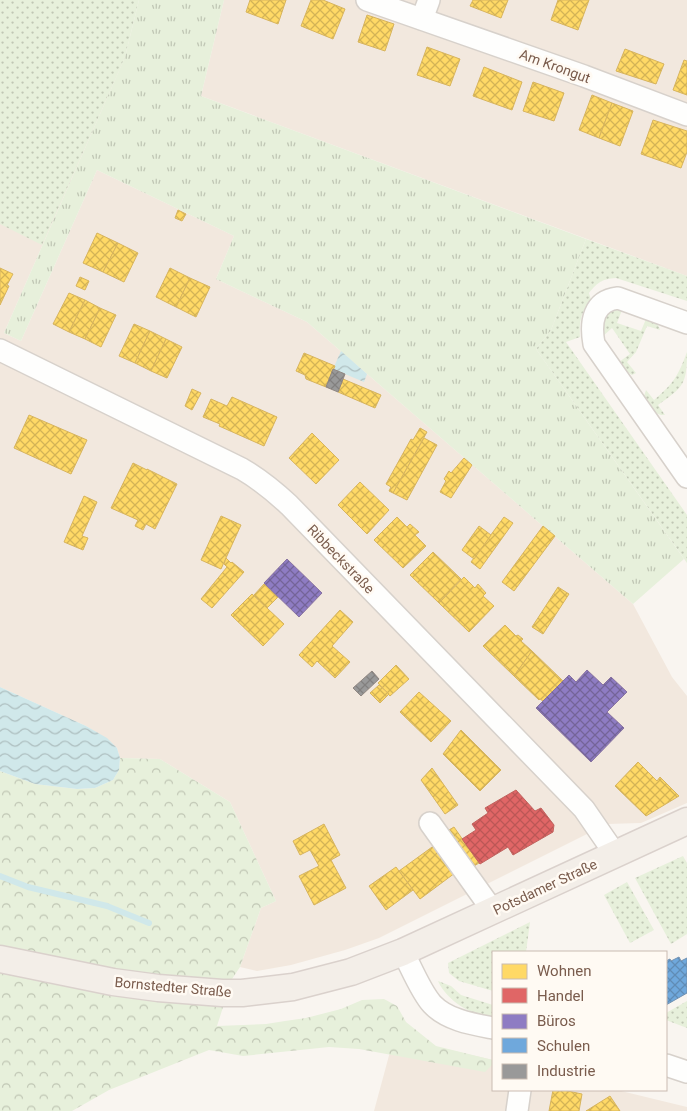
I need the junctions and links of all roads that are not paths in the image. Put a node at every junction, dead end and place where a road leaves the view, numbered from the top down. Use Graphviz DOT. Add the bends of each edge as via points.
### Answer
graph roads {
  1 [pos="367,0"];
  2 [pos="425,9"];
  3 [pos="687,115"];
  4 [pos="687,324"];
  5 [pos="0,350"];
  6 [pos="687,477"];
  7 [pos="687,821"];
  8 [pos="430,823"];
  9 [pos="615,854"];
  10 [pos="493,911"];
  11 [pos="403,952"];
  12 [pos="0,959"];
  13 [pos="492,1028"];
  14 [pos="667,1065"];
  15 [pos="687,1072"];
  16 [pos="520,1091"];
  17 [pos="517,1111"];
  1 -- 2 [label="street, Am Krongut"];
  2 -- 3 [label="street, Am Krongut"];
  4 -- 6 [label="street" via="618,298 608,299 592,319 594,344"];
  5 -- 9 [label="street, Ribbeckstraße" via="242,469 274,491 584,809"];
  7 -- 9 [label="main road, Potsdamer Straße"];
  8 -- 10 [label="street"];
  9 -- 10 [label="main road, Potsdamer Straße"];
  10 -- 11 [label="main road, Potsdamer Straße"];
  11 -- 12 [label="main road, Bornstedter Straße" via="351,972 293,987 242,993 113,982"];
  11 -- 13 [label="street" via="431,1003 456,1019"];
  14 -- 15 [label="street"];
  16 -- 17 [label="street"];
}
